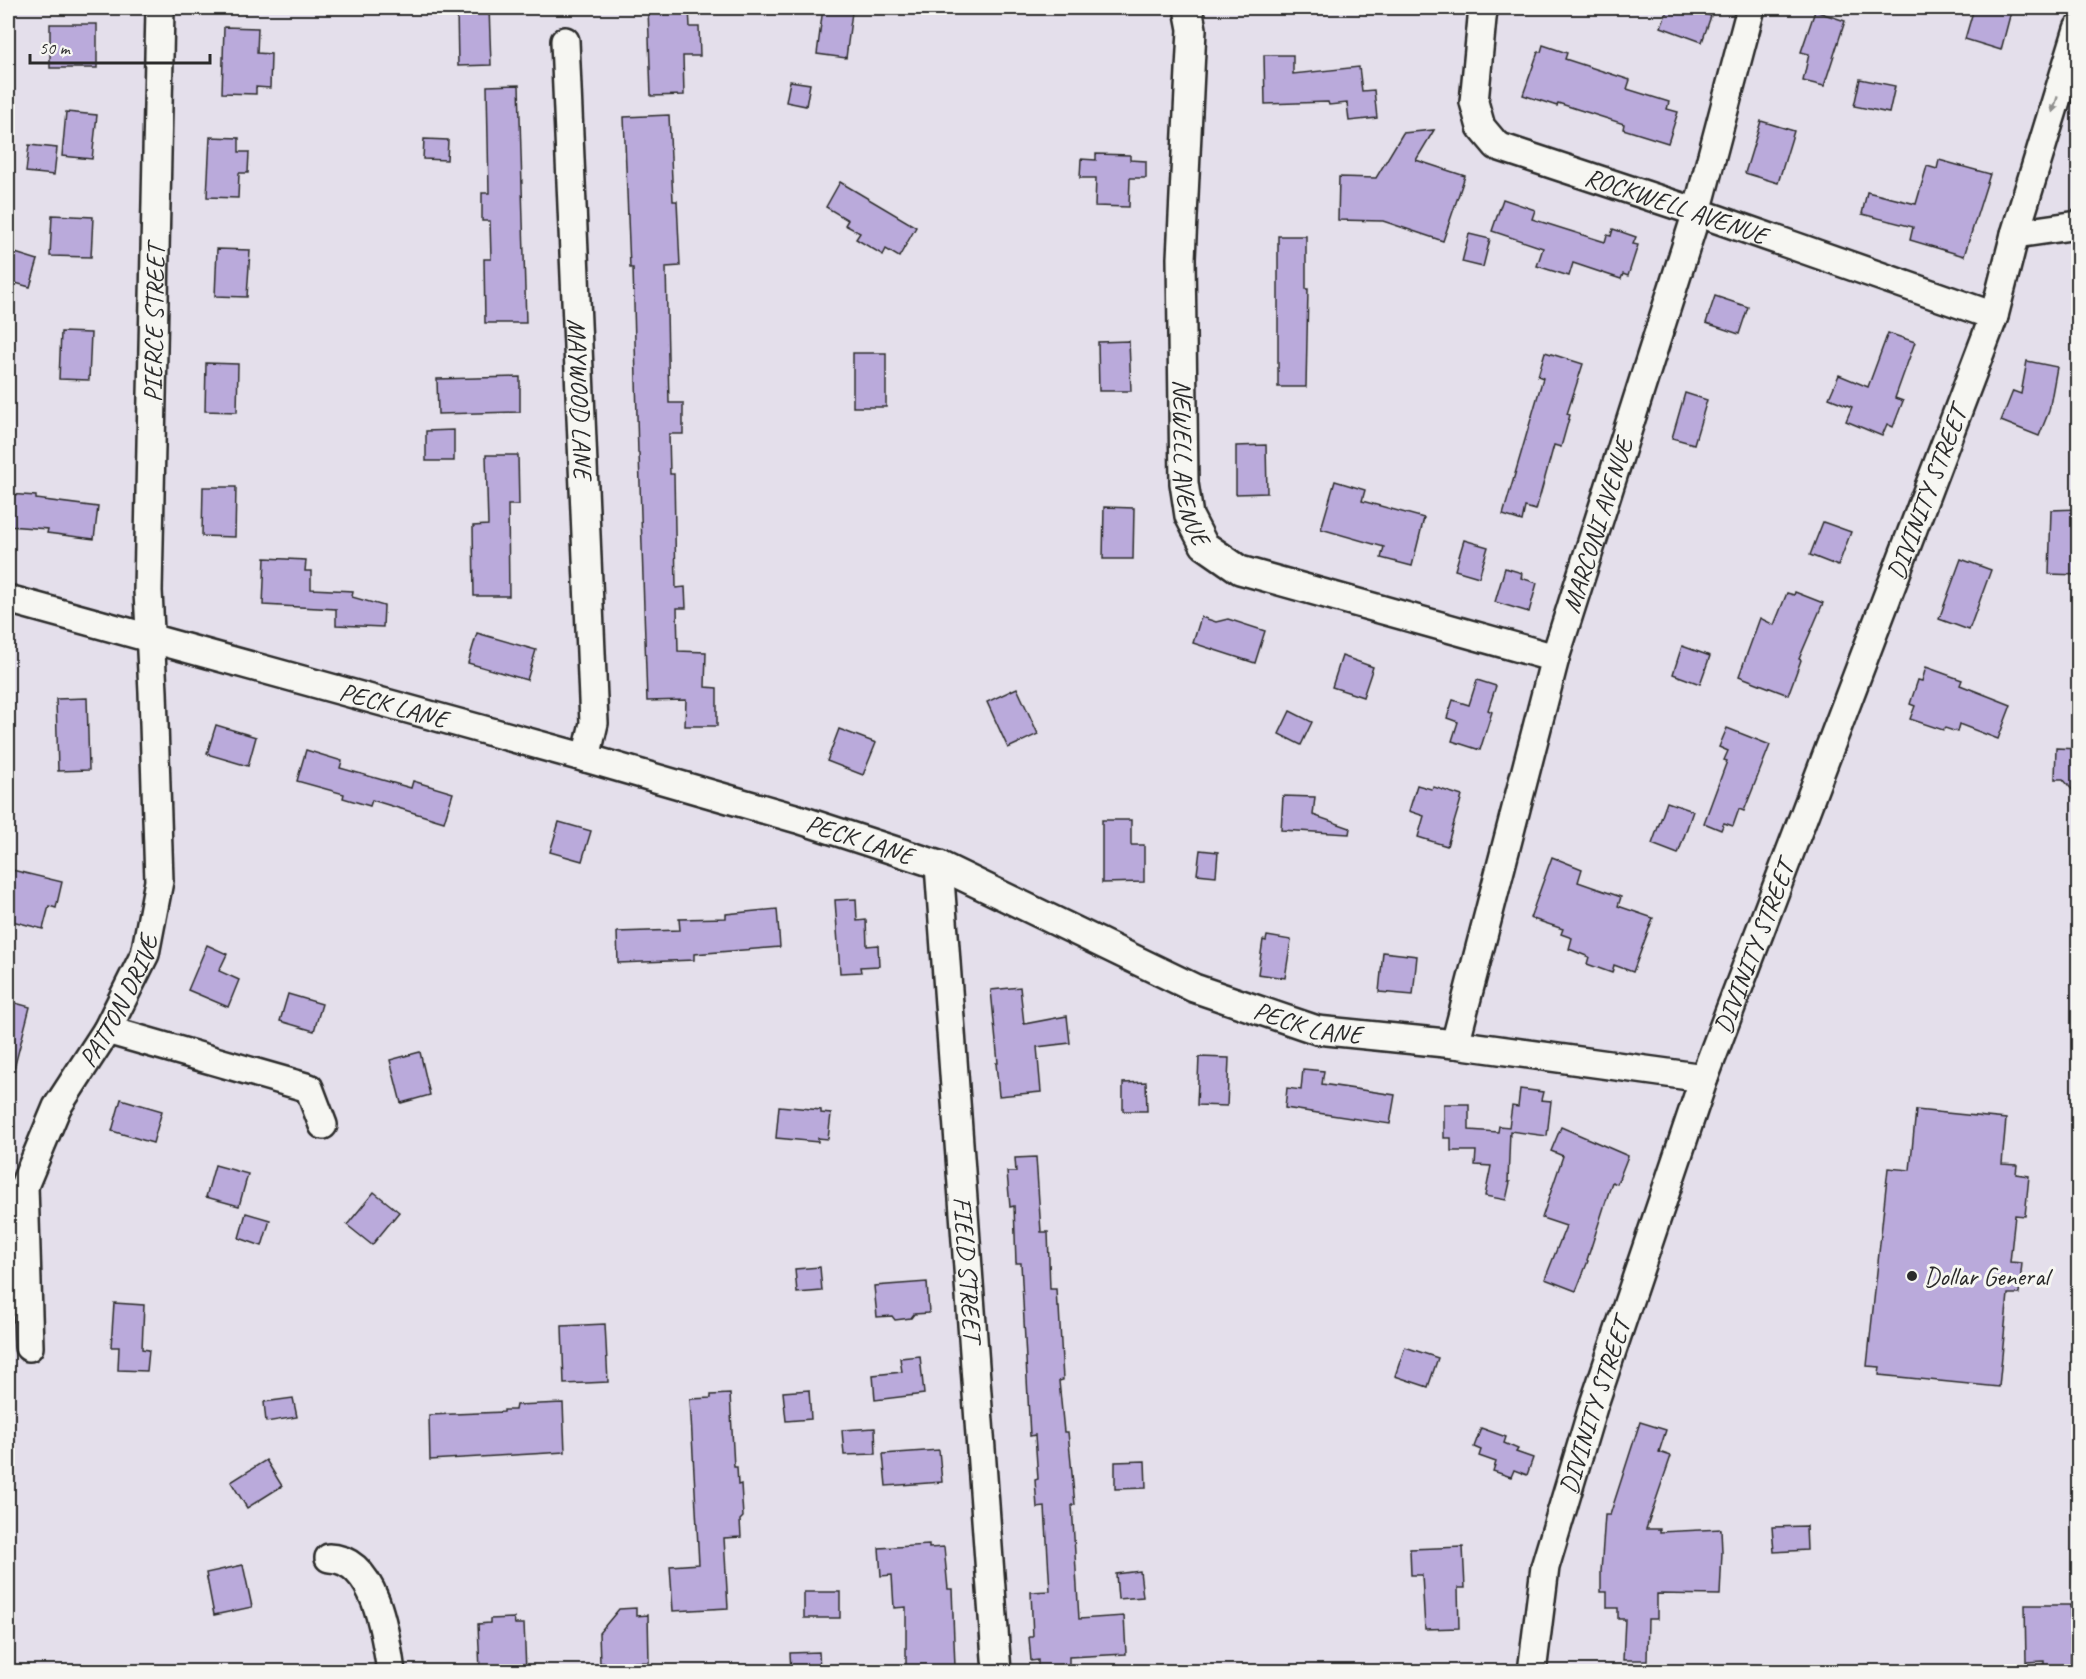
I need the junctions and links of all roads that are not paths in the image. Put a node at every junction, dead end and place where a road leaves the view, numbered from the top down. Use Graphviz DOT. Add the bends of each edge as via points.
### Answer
graph roads {
  1 [pos="160,8"];
  2 [pos="1188,8"];
  3 [pos="1483,8"];
  4 [pos="1751,8"];
  5 [pos="2079,29"];
  6 [pos="565,41"];
  7 [pos="1697,212"];
  8 [pos="2079,225"];
  9 [pos="2015,234"];
  10 [pos="1994,316"];
  11 [pos="8,599"];
  12 [pos="149,638"];
  13 [pos="1554,658"];
  14 [pos="586,758"];
  15 [pos="939,865"];
  16 [pos="106,1030"];
  17 [pos="1455,1044"];
  18 [pos="1704,1078"];
  19 [pos="323,1125"];
  20 [pos="30,1347"];
  21 [pos="329,1558"];
  22 [pos="391,1671"];
  23 [pos="997,1671"];
  24 [pos="1532,1671"];
  1 -- 12 [label="street, PIERCE STREET"];
  2 -- 13 [label="street, NEWELL AVENUE" via="1192,29 1181,258 1184,483 1189,516 1204,545 1240,570"];
  3 -- 7 [label="street, ROCKWELL AVENUE" via="1474,102 1481,127 1497,146"];
  4 -- 7 [label="street, MARCONI AVENUE"];
  5 -- 9 [label="street, DIVINITY STREET, one-way"];
  6 -- 14 [label="street, MAYWOOD LANE" via="594,723"];
  7 -- 10 [label="street, ROCKWELL AVENUE"];
  7 -- 13 [label="street, MARCONI AVENUE"];
  8 -- 9 [label="street"];
  9 -- 10 [label="street, DIVINITY STREET"];
  10 -- 18 [label="street, DIVINITY STREET"];
  11 -- 12 [label="street, PECK LANE"];
  12 -- 14 [label="street, PECK LANE"];
  12 -- 16 [label="street, PATTON DRIVE" via="159,881 146,954"];
  13 -- 17 [label="street, MARCONI AVENUE"];
  14 -- 15 [label="street, PECK LANE" via="798,819"];
  15 -- 17 [label="street, PECK LANE" via="1194,988 1317,1030"];
  15 -- 23 [label="street, FIELD STREET"];
  16 -- 19 [label="street" via="309,1088"];
  16 -- 20 [label="street, PATTON DRIVE" via="57,1107 24,1186"];
  17 -- 18 [label="street, PECK LANE"];
  18 -- 24 [label="street, DIVINITY STREET" via="1593,1407 1545,1567"];
  21 -- 22 [label="street" via="349,1564 363,1575 372,1591"];
}
